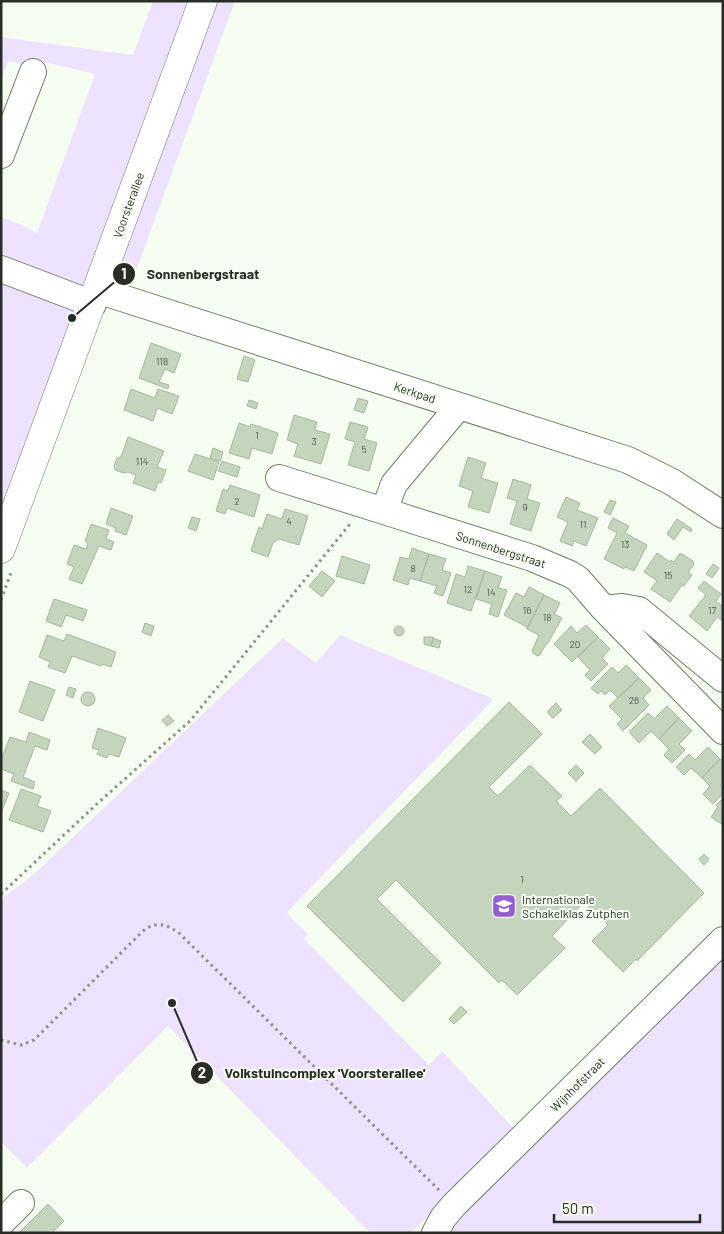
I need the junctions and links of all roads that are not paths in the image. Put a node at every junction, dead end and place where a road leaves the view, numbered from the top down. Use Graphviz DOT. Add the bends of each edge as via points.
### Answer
graph roads {
  1 [pos="203,1"];
  2 [pos="33,72"];
  3 [pos="1,155"];
  4 [pos="1,269"];
  5 [pos="95,297"];
  6 [pos="459,406"];
  7 [pos="279,478"];
  8 [pos="375,508"];
  9 [pos="723,515"];
  10 [pos="1,549"];
  11 [pos="604,609"];
  12 [pos="723,679"];
  13 [pos="723,731"];
  14 [pos="723,940"];
  15 [pos="21,1203"];
  16 [pos="1,1223"];
  17 [pos="435,1233"];
  1 -- 5 [label="main road, Voorsterallee"];
  2 -- 3 [label="street"];
  4 -- 5 [label="street, Kerkpad"];
  5 -- 6 [label="street, Kerkpad"];
  5 -- 10 [label="main road, Voorsterallee"];
  6 -- 8 [label="street"];
  6 -- 9 [label="street, Kerkpad" via="628,460 672,482"];
  7 -- 8 [label="street, Sonnenbergstraat"];
  8 -- 11 [label="street, Sonnenbergstraat" via="532,558 570,574"];
  11 -- 12 [label="street" via="622,607 638,610"];
  11 -- 13 [label="street, Sonnenbergstraat"];
  14 -- 17 [label="street, Wijnhofstraat" via="454,1205"];
  15 -- 16 [label="street"];
}
